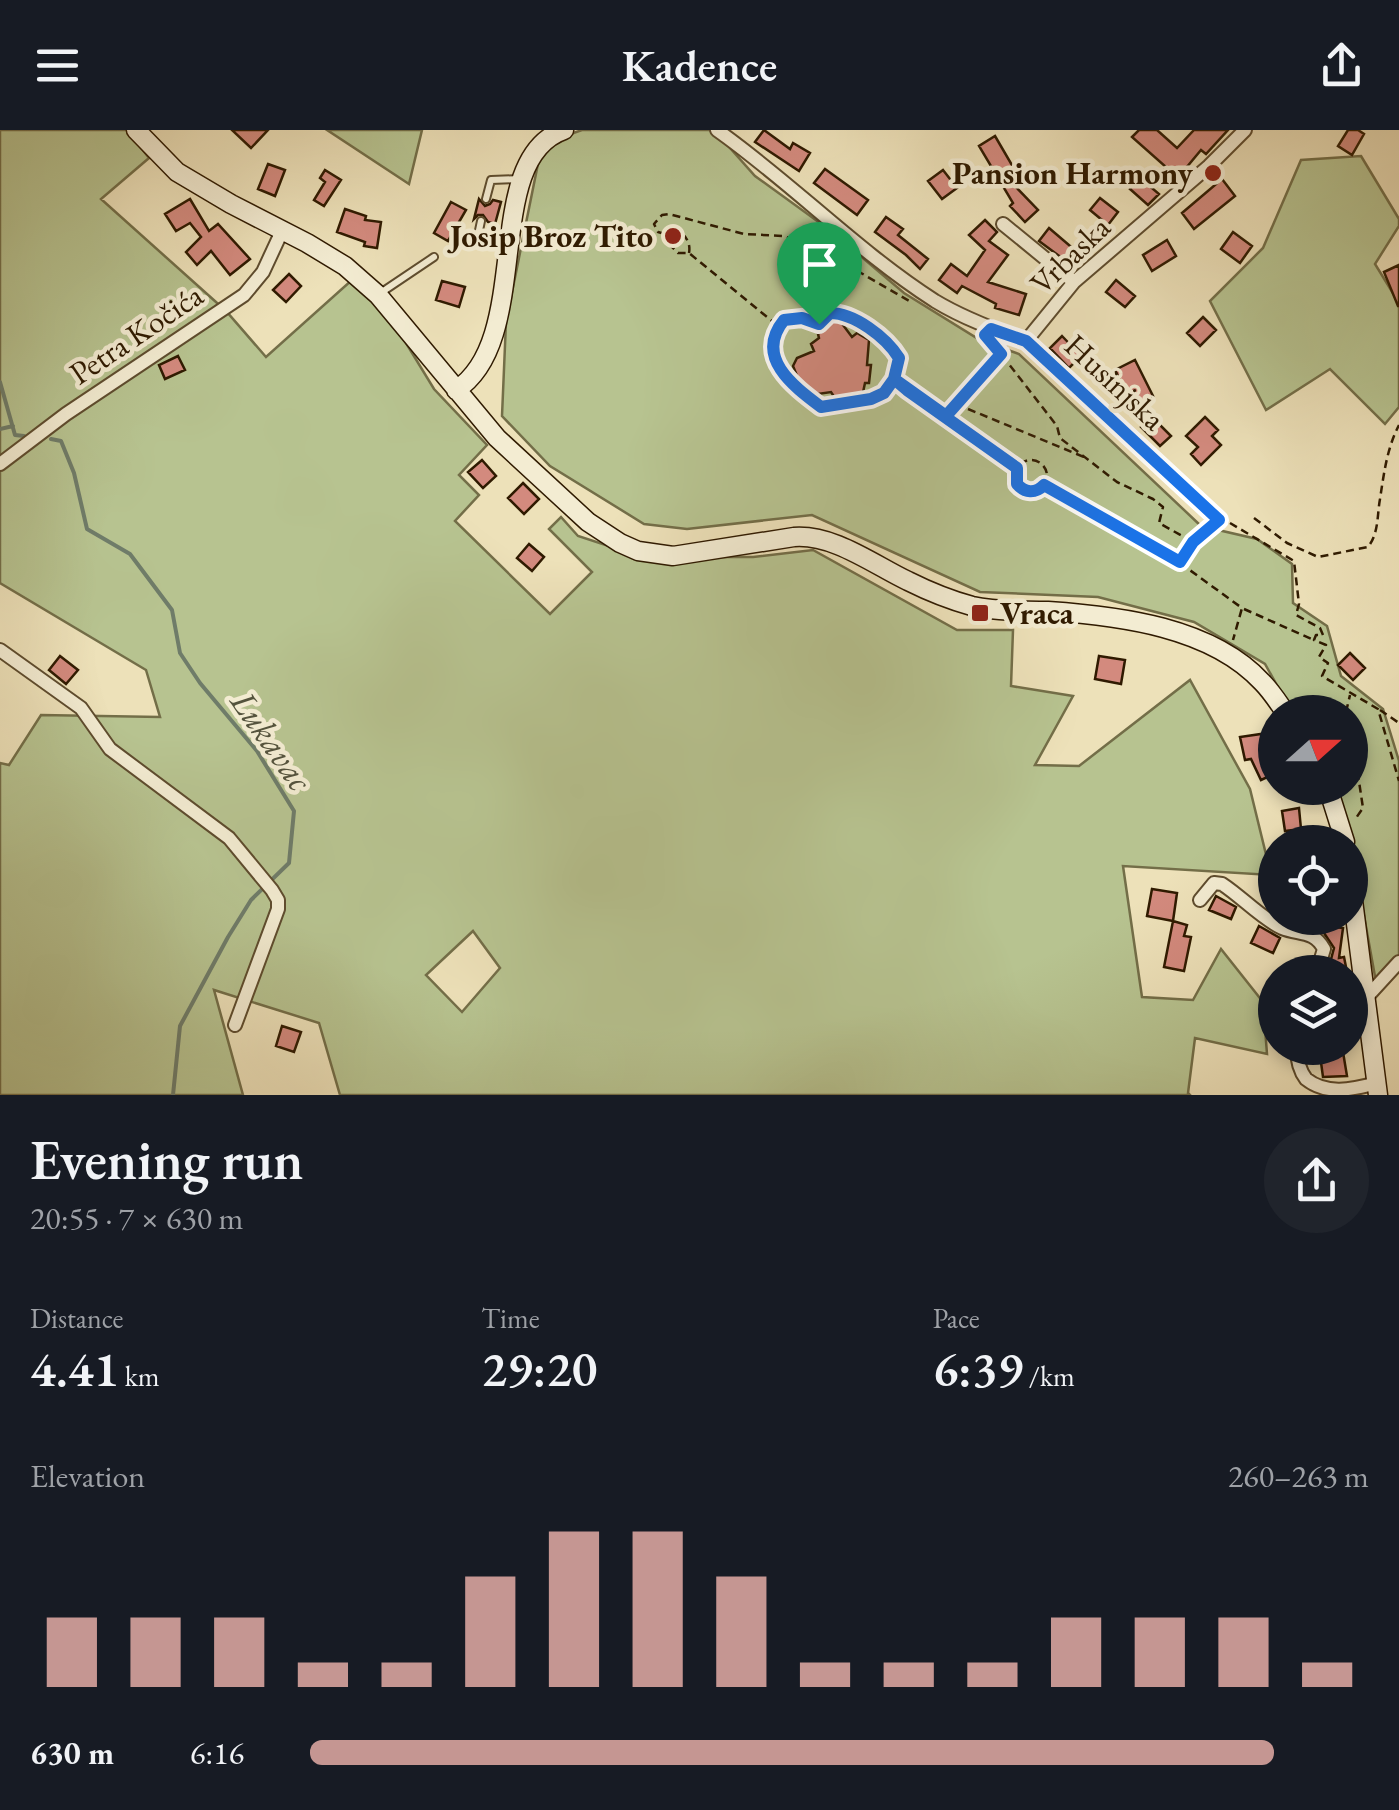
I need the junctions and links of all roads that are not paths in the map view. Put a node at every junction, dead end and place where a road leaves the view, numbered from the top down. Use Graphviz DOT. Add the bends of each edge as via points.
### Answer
graph roads {
  1 [pos="136,130"];
  2 [pos="564,130"];
  3 [pos="717,130"];
  4 [pos="1245,130"];
  5 [pos="522,178"];
  6 [pos="486,198"];
  7 [pos="481,221"];
  8 [pos="1003,224"];
  9 [pos="282,232"];
  10 [pos="508,244"];
  11 [pos="434,257"];
  12 [pos="1074,282"];
  13 [pos="378,295"];
  14 [pos="1026,341"];
  15 [pos="456,390"];
  16 [pos="0,464"];
  17 [pos="1219,520"];
  18 [pos="0,650"];
  19 [pos="1272,695"];
  20 [pos="1200,900"];
  21 [pos="1322,955"];
  22 [pos="1399,962"];
  23 [pos="1368,996"];
  24 [pos="1368,1022"];
  25 [pos="235,1025"];
  26 [pos="1300,1065"];
  27 [pos="1377,1089"];
  1 -- 9 [label="main road" via="176,172"];
  2 -- 5 [label="main road" via="544,138"];
  3 -- 14 [label="street, Husinjska" via="936,302"];
  4 -- 12 [label="street, Vrbaska"];
  5 -- 6 [label="lane" via="491,180"];
  5 -- 10 [label="main road"];
  7 -- 10 [label="lane" via="478,234"];
  8 -- 12 [label="street"];
  9 -- 13 [label="main road" via="345,266"];
  9 -- 16 [label="street, Petra Kočića" via="244,295"];
  10 -- 15 [label="main road" via="493,338 474,376"];
  11 -- 13 [label="lane"];
  12 -- 14 [label="street, Vrbaska"];
  13 -- 15 [label="main road"];
  14 -- 17 [label="street, Husinjska"];
  15 -- 19 [label="main road" via="588,522 638,551 673,556 805,537 974,606 1144,623 1206,642"];
  18 -- 25 [label="street" via="81,708 110,748 229,838 268,884 278,909"];
  20 -- 21 [label="street" via="1214,883 1222,884 1281,927 1316,938"];
  22 -- 23 [label="street"];
  24 -- 27 [label="main road"];
  26 -- 27 [label="street" via="1316,1090"];
}
